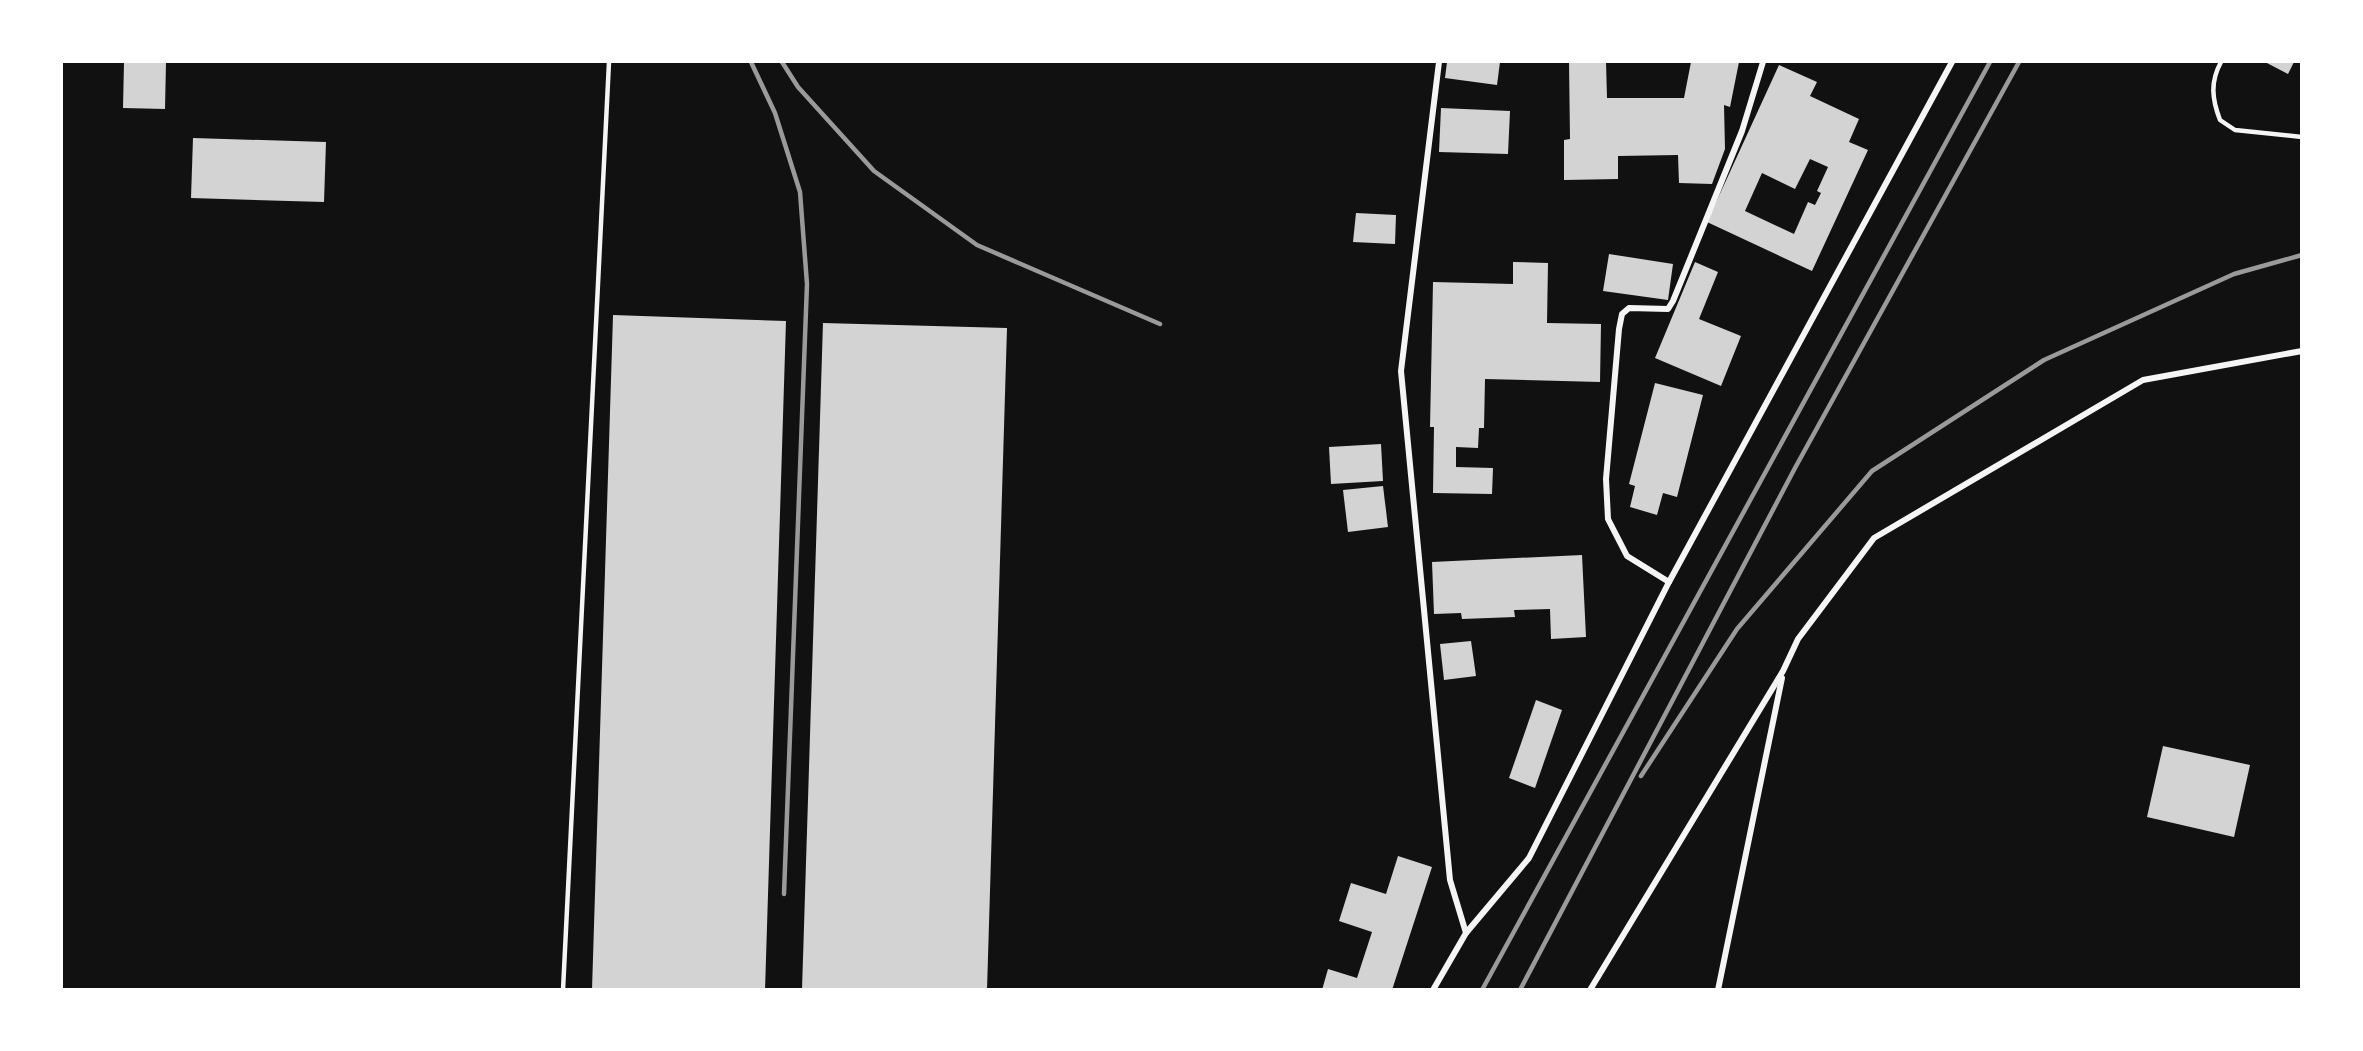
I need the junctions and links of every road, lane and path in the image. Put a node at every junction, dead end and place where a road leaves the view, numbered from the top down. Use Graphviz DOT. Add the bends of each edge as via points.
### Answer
graph roads {
  1 [pos="609,62"];
  2 [pos="1438,62"];
  3 [pos="1763,62"];
  4 [pos="1952,62"];
  5 [pos="2221,62"];
  6 [pos="2301,137"];
  7 [pos="2301,351"];
  8 [pos="1669,582"];
  9 [pos="1783,671"];
  10 [pos="1466,933"];
  11 [pos="563,990"];
  12 [pos="1433,990"];
  13 [pos="1590,990"];
  14 [pos="1718,990"];
  1 -- 11 [label="lane"];
  2 -- 10 [label="street" via="1401,371 1450,880"];
  3 -- 8 [label="street" via="1742,131 1668,309 1629,308 1622,314 1619,329 1606,479 1608,519 1627,556"];
  4 -- 8 [label="street"];
  5 -- 6 [label="lane" via="2212,77 2220,120 2235,130"];
  7 -- 9 [label="street" via="2143,380 1874,538 1798,639"];
  8 -- 10 [label="street" via="1529,858"];
  9 -- 13 [label="street"];
  9 -- 14 [label="street"];
  10 -- 12 [label="street"];
}
